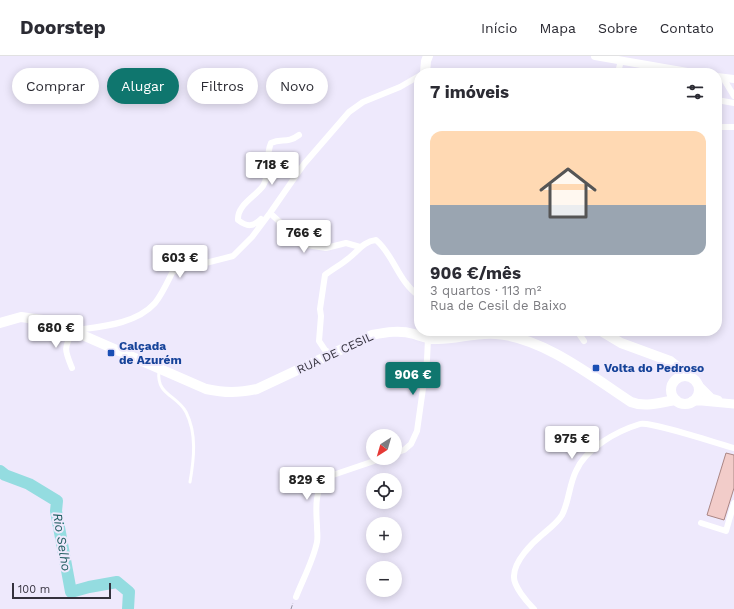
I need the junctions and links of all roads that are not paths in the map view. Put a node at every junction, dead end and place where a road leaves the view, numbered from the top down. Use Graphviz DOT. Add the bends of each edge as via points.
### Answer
graph roads {
  1 [pos="428,56"];
  2 [pos="595,56"];
  3 [pos="620,60"];
  4 [pos="425,68"];
  5 [pos="619,68"];
  6 [pos="649,68"];
  7 [pos="722,78"];
  8 [pos="414,79"];
  9 [pos="734,79"];
  10 [pos="722,81"];
  11 [pos="734,96"];
  12 [pos="722,101"];
  13 [pos="734,103"];
  14 [pos="722,127"];
  15 [pos="734,127"];
  16 [pos="299,135"];
  17 [pos="270,213"];
  18 [pos="360,246"];
  19 [pos="414,291"];
  20 [pos="0,324"];
  21 [pos="76,333"];
  22 [pos="414,335"];
  23 [pos="418,336"];
  24 [pos="454,336"];
  25 [pos="511,336"];
  26 [pos="580,336"];
  27 [pos="609,336"];
  28 [pos="428,339"];
  29 [pos="584,341"];
  30 [pos="332,354"];
  31 [pos="663,358"];
  32 [pos="72,368"];
  33 [pos="159,370"];
  34 [pos="689,376"];
  35 [pos="673,383"];
  36 [pos="698,385"];
  37 [pos="676,400"];
  38 [pos="692,401"];
  39 [pos="729,404"];
  40 [pos="649,405"];
  41 [pos="734,448"];
  42 [pos="402,451"];
  43 [pos="366,464"];
  44 [pos="190,482"];
  45 [pos="734,503"];
  46 [pos="701,523"];
  47 [pos="296,597"];
  48 [pos="534,609"];
  1 -- 4 [label="main road"];
  2 -- 3 [label="street"];
  3 -- 5 [label="street"];
  3 -- 6 [label="street"];
  7 -- 9 [label="street"];
  8 -- 17 [label="street" via="364,102 349,112 304,164"];
  10 -- 11 [label="street"];
  12 -- 13 [label="street"];
  14 -- 15 [label="street"];
  16 -- 17 [label="street" via="285,142 271,143 263,186 241,209 238,220 251,226"];
  17 -- 18 [label="street" via="300,244 326,248 346,243"];
  17 -- 21 [label="street" via="233,256 174,271 155,302 144,312 109,325 84,329"];
  18 -- 19 [label="street" via="376,240 382,245 402,279"];
  18 -- 30 [label="street" via="350,257 325,275 319,341 325,350"];
  20 -- 21 [label="main road, RUA DE CESIL" via="21,317 44,320"];
  21 -- 32 [label="street" via="68,341 65,351"];
  21 -- 33 [label="main road, RUA DE CESIL"];
  22 -- 30 [label="main road, RUA DE CESIL" via="387,331 372,335"];
  23 -- 28 [label="main road, RUA DE CESIL"];
  24 -- 28 [label="main road, RUA DE CESIL" via="437,340"];
  25 -- 40 [label="main road, RUA DE CESIL" via="559,355 631,402"];
  26 -- 29 [label="street"];
  27 -- 31 [label="main road"];
  28 -- 42 [label="street" via="417,431 411,444"];
  30 -- 33 [label="main road, RUA DE CESIL" via="257,389 238,393 206,389"];
  31 -- 34 [label="main road" via="670,360"];
  31 -- 35 [label="main road" via="670,365"];
  33 -- 44 [label="lane" via="160,386 181,404 190,422 194,451"];
  34 -- 35 [label="main road" via="681,376"];
  34 -- 36 [label="main road"];
  35 -- 37 [label="main road" via="672,393"];
  35 -- 40 [label="main road" via="660,398"];
  36 -- 38 [label="main road" via="698,393"];
  36 -- 39 [label="main road" via="711,398"];
  37 -- 38 [label="main road" via="684,403"];
  37 -- 40 [label="main road"];
  38 -- 39 [label="main road"];
  41 -- 48 [label="street" via="642,424 599,445 575,472 562,515 527,549 516,567 514,577 517,585"];
  43 -- 47 [label="street" via="328,477 322,483 316,504 318,540"];
  45 -- 46 [label="street" via="726,531"];
}
